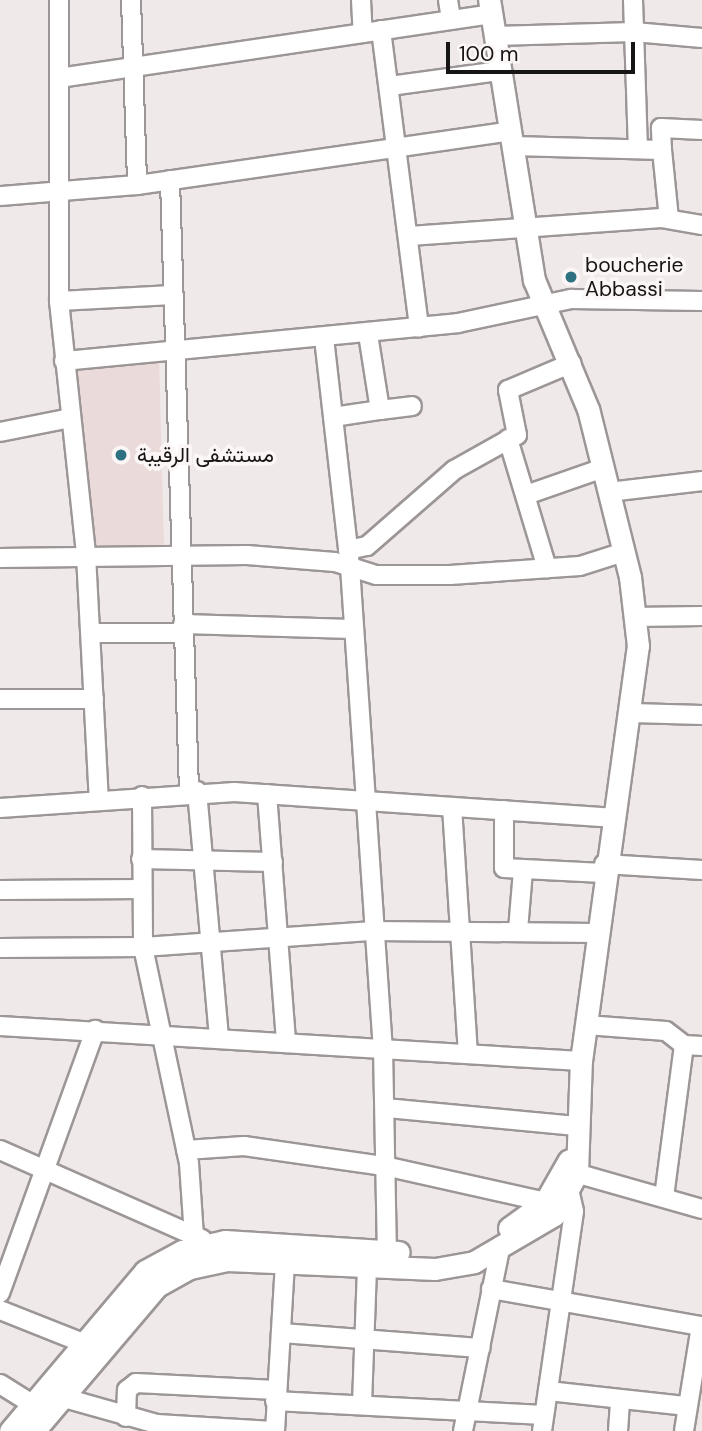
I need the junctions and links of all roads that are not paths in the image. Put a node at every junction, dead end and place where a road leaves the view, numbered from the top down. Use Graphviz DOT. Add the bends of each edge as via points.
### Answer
graph roads {
  1 [pos="59,0"];
  2 [pos="131,0"];
  3 [pos="362,0"];
  4 [pos="448,0"];
  5 [pos="633,0"];
  6 [pos="490,7"];
  7 [pos="451,20"];
  8 [pos="381,30"];
  9 [pos="634,32"];
  10 [pos="363,33"];
  11 [pos="495,36"];
  12 [pos="702,38"];
  13 [pos="132,68"];
  14 [pos="500,71"];
  15 [pos="59,78"];
  16 [pos="390,86"];
  17 [pos="702,130"];
  18 [pos="512,139"];
  19 [pos="400,146"];
  20 [pos="638,148"];
  21 [pos="662,150"];
  22 [pos="170,180"];
  23 [pos="137,185"];
  24 [pos="59,192"];
  25 [pos="0,196"];
  26 [pos="669,219"];
  27 [pos="702,225"];
  28 [pos="526,228"];
  29 [pos="410,236"];
  30 [pos="173,295"];
  31 [pos="59,301"];
  32 [pos="702,301"];
  33 [pos="545,306"];
  34 [pos="419,328"];
  35 [pos="368,334"];
  36 [pos="324,338"];
  37 [pos="174,349"];
  38 [pos="64,361"];
  39 [pos="572,363"];
  40 [pos="412,406"];
  41 [pos="380,410"];
  42 [pos="333,417"];
  43 [pos="71,418"];
  44 [pos="0,432"];
  45 [pos="508,439"];
  46 [pos="603,468"];
  47 [pos="702,481"];
  48 [pos="609,492"];
  49 [pos="526,495"];
  50 [pos="624,552"];
  51 [pos="86,555"];
  52 [pos="180,555"];
  53 [pos="0,558"];
  54 [pos="349,558"];
  55 [pos="547,568"];
  56 [pos="702,616"];
  57 [pos="634,617"];
  58 [pos="183,628"];
  59 [pos="352,629"];
  60 [pos="91,634"];
  61 [pos="0,699"];
  62 [pos="94,699"];
  63 [pos="632,713"];
  64 [pos="702,715"];
  65 [pos="193,791"];
  66 [pos="267,794"];
  67 [pos="142,796"];
  68 [pos="99,801"];
  69 [pos="362,801"];
  70 [pos="452,807"];
  71 [pos="0,808"];
  72 [pos="504,810"];
  73 [pos="612,818"];
  74 [pos="141,859"];
  75 [pos="203,860"];
  76 [pos="273,862"];
  77 [pos="604,869"];
  78 [pos="523,870"];
  79 [pos="702,870"];
  80 [pos="141,889"];
  81 [pos="0,890"];
  82 [pos="461,930"];
  83 [pos="518,930"];
  84 [pos="373,931"];
  85 [pos="596,933"];
  86 [pos="279,937"];
  87 [pos="209,942"];
  88 [pos="143,947"];
  89 [pos="0,948"];
  90 [pos="586,1025"];
  91 [pos="0,1026"];
  92 [pos="95,1030"];
  93 [pos="161,1034"];
  94 [pos="219,1039"];
  95 [pos="286,1043"];
  96 [pos="693,1045"];
  97 [pos="383,1048"];
  98 [pos="468,1054"];
  99 [pos="581,1061"];
  100 [pos="386,1108"];
  101 [pos="575,1126"];
  102 [pos="0,1150"];
  103 [pos="186,1150"];
  104 [pos="389,1167"];
  105 [pos="44,1170"];
  106 [pos="571,1172"];
  107 [pos="664,1198"];
  108 [pos="545,1202"];
  109 [pos="702,1209"];
  110 [pos="203,1240"];
  111 [pos="500,1249"];
  112 [pos="387,1252"];
  113 [pos="285,1261"];
  114 [pos="367,1265"];
  115 [pos="491,1289"];
  116 [pos="0,1293"];
  117 [pos="562,1298"];
  118 [pos="0,1310"];
  119 [pos="281,1333"];
  120 [pos="363,1339"];
  121 [pos="81,1342"];
  122 [pos="480,1348"];
  123 [pos="696,1381"];
  124 [pos="0,1384"];
  125 [pos="548,1391"];
  126 [pos="276,1396"];
  127 [pos="61,1397"];
  128 [pos="620,1399"];
  129 [pos="32,1404"];
  130 [pos="362,1404"];
  131 [pos="685,1406"];
  132 [pos="468,1410"];
  133 [pos="126,1417"];
  134 [pos="543,1423"];
  135 [pos="10,1431"];
  136 [pos="34,1431"];
  137 [pos="274,1431"];
  138 [pos="463,1431"];
  139 [pos="618,1431"];
  140 [pos="684,1431"];
  1 -- 15 [label="street"];
  2 -- 13 [label="street"];
  3 -- 10 [label="street"];
  4 -- 7 [label="street"];
  5 -- 9 [label="street"];
  6 -- 7 [label="street"];
  6 -- 11 [label="main road"];
  7 -- 8 [label="street"];
  8 -- 10 [label="street"];
  8 -- 16 [label="street"];
  9 -- 11 [label="street"];
  9 -- 12 [label="street"];
  9 -- 20 [label="street"];
  10 -- 13 [label="street"];
  11 -- 14 [label="main road"];
  13 -- 15 [label="street"];
  13 -- 23 [label="street"];
  14 -- 16 [label="street"];
  14 -- 18 [label="main road"];
  15 -- 24 [label="street"];
  16 -- 19 [label="street"];
  17 -- 21 [label="street" via="661,128"];
  18 -- 19 [label="street"];
  18 -- 20 [label="street"];
  18 -- 28 [label="main road"];
  19 -- 22 [label="street"];
  19 -- 29 [label="street"];
  20 -- 21 [label="street"];
  21 -- 26 [label="street"];
  22 -- 23 [label="street"];
  22 -- 30 [label="street"];
  23 -- 24 [label="street"];
  24 -- 25 [label="street"];
  24 -- 31 [label="street"];
  26 -- 27 [label="street"];
  26 -- 28 [label="street"];
  28 -- 29 [label="street"];
  28 -- 33 [label="main road"];
  29 -- 34 [label="street"];
  30 -- 31 [label="street"];
  30 -- 37 [label="street"];
  31 -- 38 [label="street"];
  32 -- 33 [label="street" via="571,299"];
  33 -- 34 [label="street"];
  33 -- 39 [label="main road"];
  34 -- 35 [label="street"];
  35 -- 36 [label="street"];
  35 -- 41 [label="street"];
  36 -- 37 [label="street"];
  36 -- 42 [label="street"];
  37 -- 38 [label="street"];
  37 -- 52 [label="street"];
  38 -- 43 [label="street"];
  39 -- 45 [label="street" via="508,390 519,432"];
  39 -- 46 [label="main road"];
  40 -- 41 [label="street"];
  41 -- 42 [label="street"];
  42 -- 54 [label="street"];
  43 -- 44 [label="street"];
  43 -- 51 [label="street"];
  45 -- 49 [label="street"];
  45 -- 54 [label="street" via="454,470"];
  46 -- 48 [label="main road"];
  46 -- 49 [label="street"];
  47 -- 48 [label="street"];
  48 -- 50 [label="main road"];
  49 -- 55 [label="street"];
  50 -- 55 [label="street"];
  50 -- 57 [label="main road"];
  51 -- 52 [label="street"];
  51 -- 53 [label="street"];
  51 -- 60 [label="street"];
  52 -- 54 [label="street"];
  52 -- 58 [label="street"];
  54 -- 55 [label="street" via="376,575"];
  54 -- 59 [label="street"];
  56 -- 57 [label="street"];
  57 -- 63 [label="main road"];
  58 -- 59 [label="street"];
  58 -- 60 [label="street"];
  58 -- 65 [label="street"];
  59 -- 69 [label="street"];
  60 -- 62 [label="street"];
  61 -- 62 [label="street"];
  62 -- 68 [label="street"];
  63 -- 64 [label="street"];
  63 -- 73 [label="main road"];
  65 -- 66 [label="street"];
  65 -- 67 [label="street"];
  65 -- 75 [label="street"];
  66 -- 69 [label="street"];
  66 -- 76 [label="street"];
  67 -- 68 [label="street"];
  67 -- 74 [label="street"];
  68 -- 71 [label="street"];
  69 -- 70 [label="street"];
  69 -- 84 [label="street"];
  70 -- 72 [label="street"];
  70 -- 82 [label="street"];
  72 -- 73 [label="street"];
  72 -- 78 [label="street" via="501,866"];
  73 -- 77 [label="main road"];
  74 -- 75 [label="street"];
  74 -- 80 [label="street"];
  75 -- 76 [label="street"];
  75 -- 87 [label="street"];
  76 -- 86 [label="street"];
  77 -- 78 [label="street"];
  77 -- 79 [label="street"];
  77 -- 85 [label="main road"];
  78 -- 83 [label="street"];
  80 -- 81 [label="street"];
  80 -- 88 [label="street"];
  82 -- 83 [label="street"];
  82 -- 84 [label="street"];
  82 -- 98 [label="street"];
  83 -- 85 [label="street"];
  84 -- 86 [label="street"];
  84 -- 97 [label="street"];
  85 -- 90 [label="main road"];
  86 -- 87 [label="street"];
  86 -- 95 [label="street"];
  87 -- 88 [label="street"];
  87 -- 94 [label="street"];
  88 -- 89 [label="street"];
  88 -- 93 [label="street"];
  90 -- 96 [label="street" via="666,1031"];
  90 -- 99 [label="main road"];
  91 -- 92 [label="street"];
  92 -- 93 [label="street"];
  92 -- 105 [label="street"];
  93 -- 94 [label="street"];
  93 -- 103 [label="street"];
  94 -- 95 [label="street"];
  95 -- 97 [label="street"];
  96 -- 107 [label="street"];
  97 -- 98 [label="street"];
  97 -- 100 [label="street"];
  98 -- 99 [label="street"];
  99 -- 101 [label="main road"];
  100 -- 101 [label="street"];
  100 -- 104 [label="street"];
  101 -- 106 [label="main road"];
  102 -- 105 [label="street"];
  103 -- 104 [label="street" via="244,1146"];
  103 -- 110 [label="street"];
  104 -- 108 [label="street"];
  104 -- 112 [label="street"];
  105 -- 110 [label="street"];
  105 -- 116 [label="street"];
  106 -- 107 [label="street"];
  106 -- 108 [label="main road"];
  106 -- 111 [label="main road" via="554,1215"];
  106 -- 117 [label="street" via="574,1211"];
  107 -- 109 [label="street"];
  108 -- 112 [label="main road" via="470,1249 436,1255"];
  110 -- 112 [label="main road"];
  110 -- 121 [label="main road" via="145,1271"];
  111 -- 114 [label="main road" via="435,1269"];
  111 -- 115 [label="street"];
  113 -- 114 [label="main road"];
  113 -- 119 [label="street"];
  113 -- 127 [label="main road" via="227,1260 157,1286"];
  114 -- 120 [label="street"];
  115 -- 117 [label="street"];
  115 -- 122 [label="street"];
  117 -- 123 [label="street" via="699,1324"];
  117 -- 125 [label="street"];
  118 -- 121 [label="street"];
  119 -- 120 [label="street"];
  119 -- 126 [label="street"];
  120 -- 122 [label="street"];
  120 -- 130 [label="street"];
  121 -- 129 [label="main road"];
  122 -- 132 [label="street"];
  123 -- 131 [label="street"];
  124 -- 129 [label="street"];
  125 -- 128 [label="street"];
  125 -- 134 [label="street"];
  126 -- 130 [label="street"];
  126 -- 133 [label="street" via="136,1383 127,1390"];
  126 -- 137 [label="street"];
  127 -- 133 [label="street"];
  127 -- 136 [label="main road"];
  128 -- 131 [label="street"];
  128 -- 139 [label="street"];
  129 -- 135 [label="main road"];
  130 -- 132 [label="street"];
  131 -- 140 [label="street"];
  132 -- 134 [label="street"];
  132 -- 138 [label="street"];
  133 -- 137 [label="street"];
}
